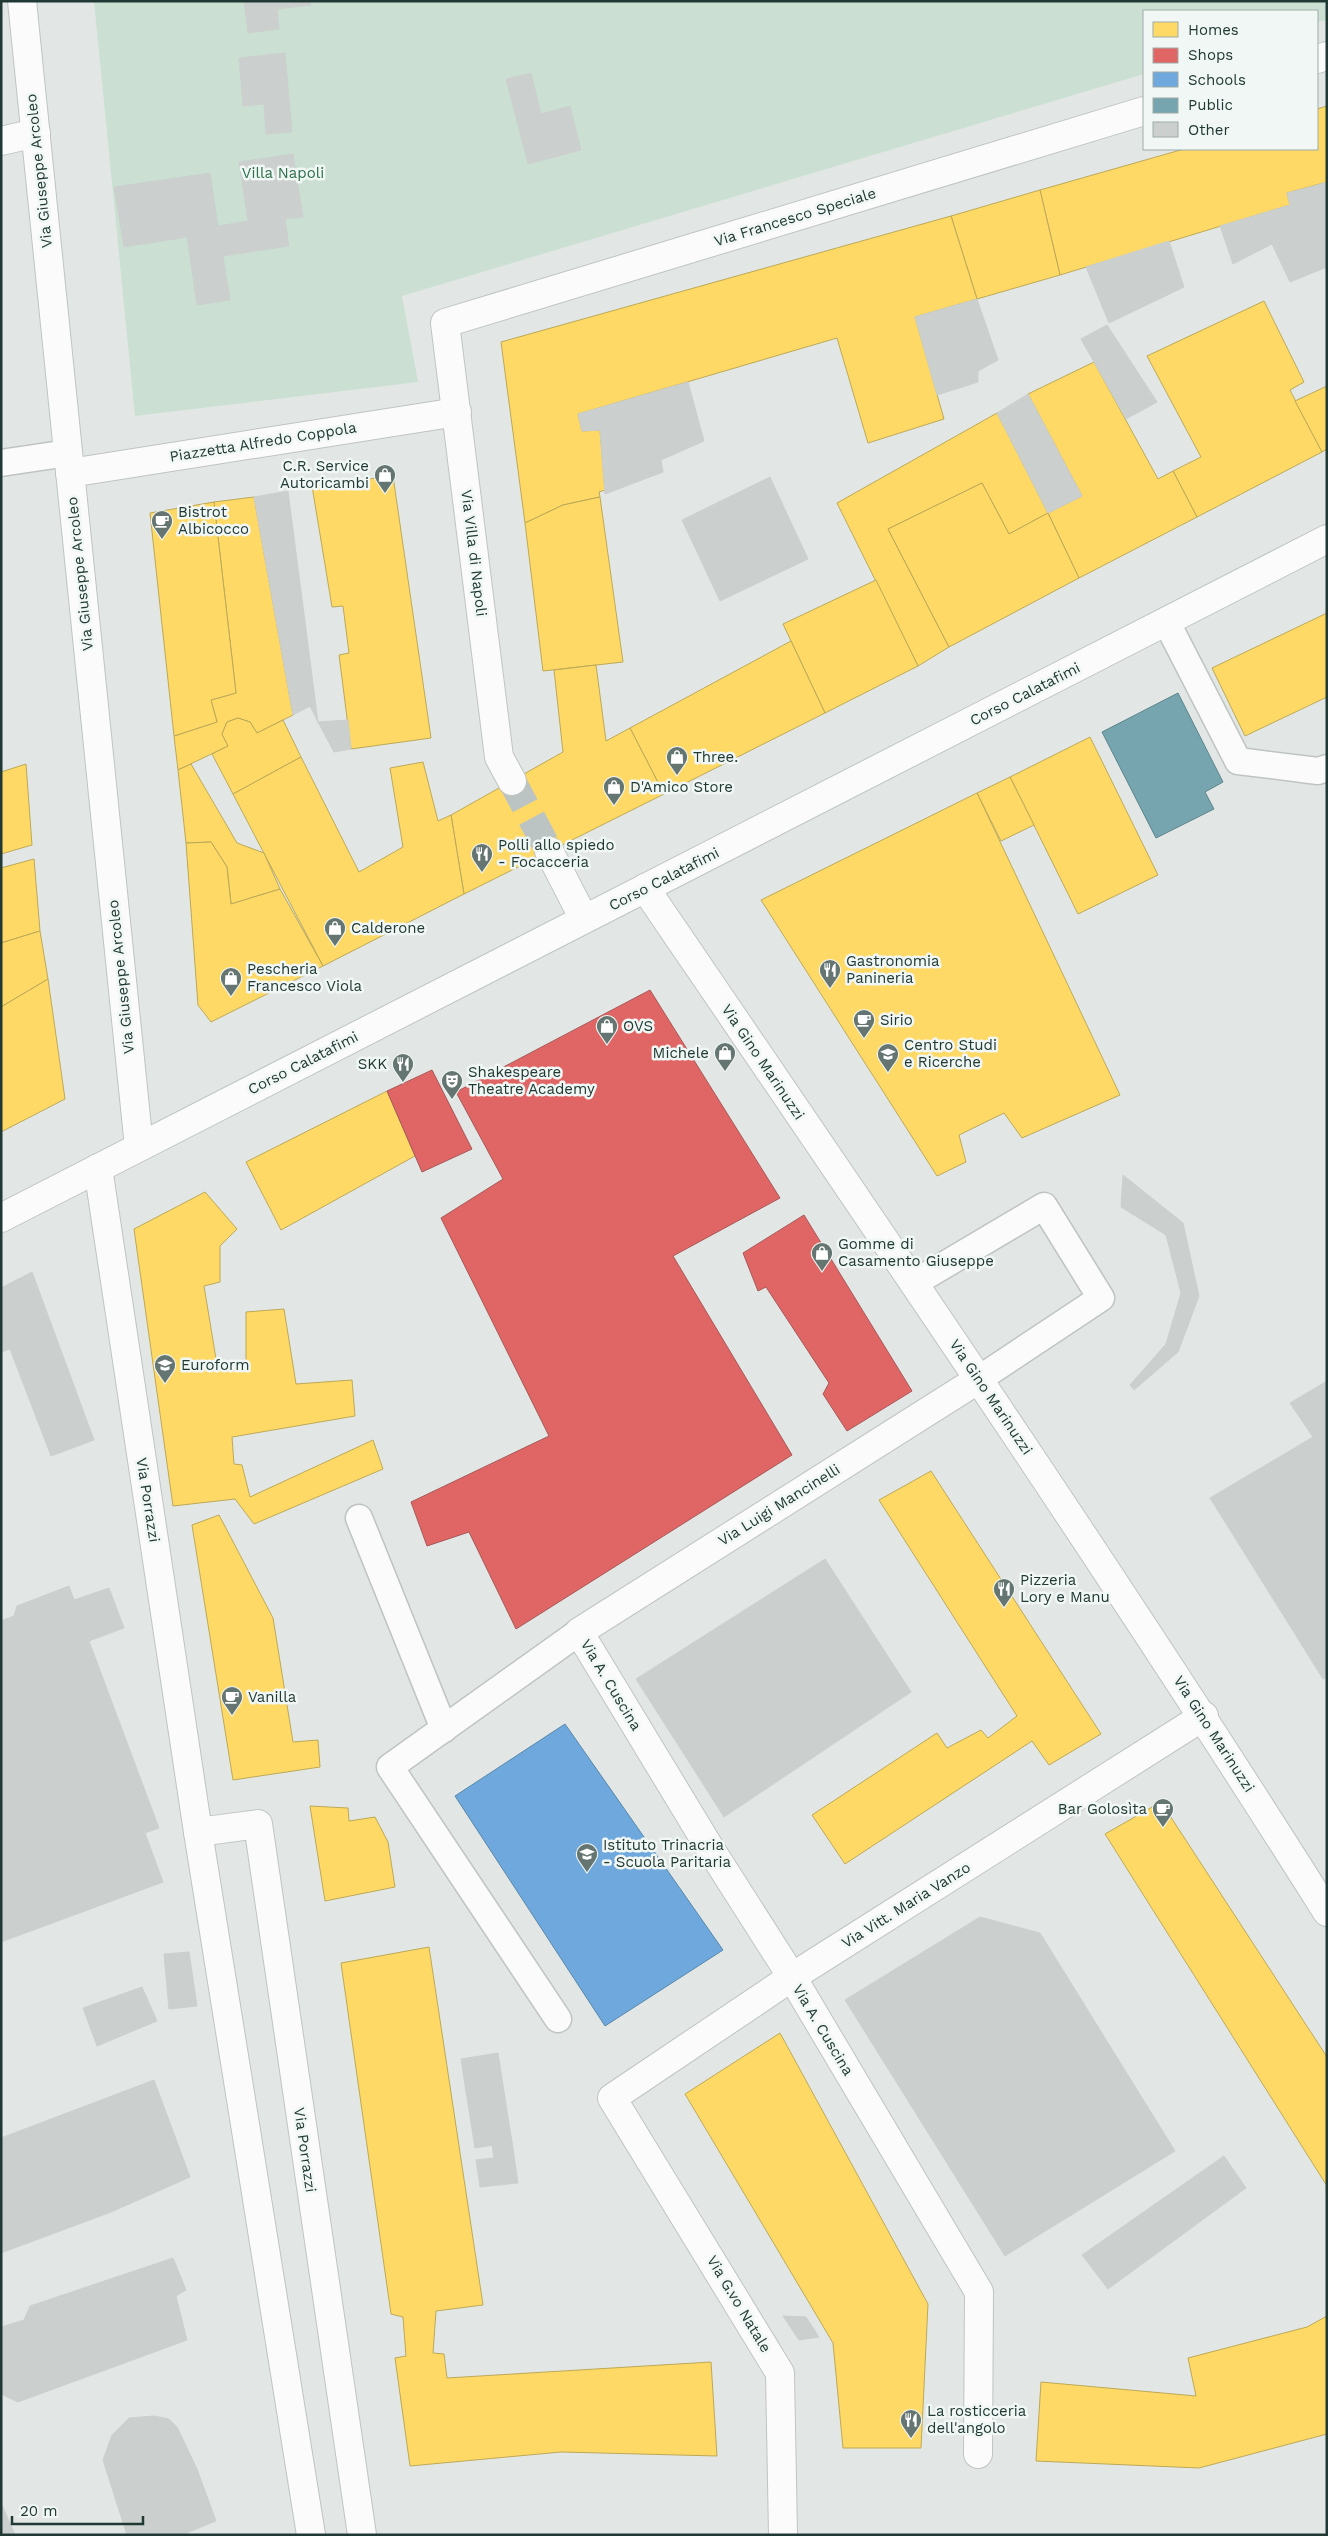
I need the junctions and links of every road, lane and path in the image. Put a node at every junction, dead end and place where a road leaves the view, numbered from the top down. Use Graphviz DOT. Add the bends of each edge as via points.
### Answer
graph roads {
  1 [pos="22,1"];
  2 [pos="1143,111"];
  3 [pos="36,133"];
  4 [pos="1,141"];
  5 [pos="445,323"];
  6 [pos="457,412"];
  7 [pos="1,463"];
  8 [pos="69,463"];
  9 [pos="1327,539"];
  10 [pos="1166,621"];
  11 [pos="1327,768"];
  12 [pos="512,781"];
  13 [pos="549,851"];
  14 [pos="645,888"];
  15 [pos="584,919"];
  16 [pos="139,1147"];
  17 [pos="98,1168"];
  18 [pos="1,1218"];
  19 [pos="914,1283"];
  20 [pos="979,1379"];
  21 [pos="359,1518"];
  22 [pos="579,1632"];
  23 [pos="1204,1716"];
  24 [pos="444,1729"];
  25 [pos="198,1832"];
  26 [pos="1327,1912"];
  27 [pos="792,1977"];
  28 [pos="558,2019"];
  29 [pos="612,2098"];
  30 [pos="978,2454"];
  31 [pos="311,2535"];
  32 [pos="362,2535"];
  33 [pos="783,2535"];
  1 -- 3 [label="street, Via Giuseppe Arcoleo"];
  2 -- 5 [label="street, Via Francesco Speciale"];
  3 -- 4 [label="street"];
  3 -- 8 [label="street, Via Giuseppe Arcoleo"];
  5 -- 6 [label="street, Via Villa di Napoli"];
  6 -- 8 [label="street, Piazzetta Alfredo Coppola"];
  6 -- 12 [label="street, Via Villa di Napoli" via="499,757"];
  7 -- 8 [label="lane"];
  8 -- 16 [label="street, Via Giuseppe Arcoleo"];
  9 -- 10 [label="street, Corso Calatafimi"];
  10 -- 11 [label="lane" via="1238,761 1318,771"];
  10 -- 14 [label="street, Corso Calatafimi"];
  13 -- 15 [label="street"];
  14 -- 15 [label="street, Corso Calatafimi"];
  14 -- 19 [label="street, Via Gino Marinuzzi"];
  15 -- 16 [label="street, Corso Calatafimi"];
  16 -- 17 [label="street, Corso Calatafimi"];
  17 -- 18 [label="street, Corso Calatafimi"];
  17 -- 25 [label="street, Via Porrazzi"];
  19 -- 20 [label="street, Via Gino Marinuzzi"];
  19 -- 20 [label="lane" via="1044,1206 1101,1298"];
  20 -- 22 [label="street, Via Luigi Mancinelli"];
  20 -- 23 [label="street, Via Gino Marinuzzi"];
  21 -- 24 [label="lane"];
  22 -- 24 [label="lane"];
  22 -- 27 [label="street, Via A. Cuscina"];
  23 -- 26 [label="street, Via Gino Marinuzzi"];
  23 -- 27 [label="street, Via Vitt. Maria Vanzo"];
  24 -- 28 [label="lane" via="390,1768"];
  25 -- 31 [label="street, Via Porrazzi"];
  25 -- 32 [label="street, Via Porrazzi" via="258,1824"];
  27 -- 29 [label="street, Via Vitt. Maria Vanzo"];
  27 -- 30 [label="street, Via A. Cuscina" via="979,2292"];
  29 -- 33 [label="street, Via G.vo Natale" via="780,2373"];
}
